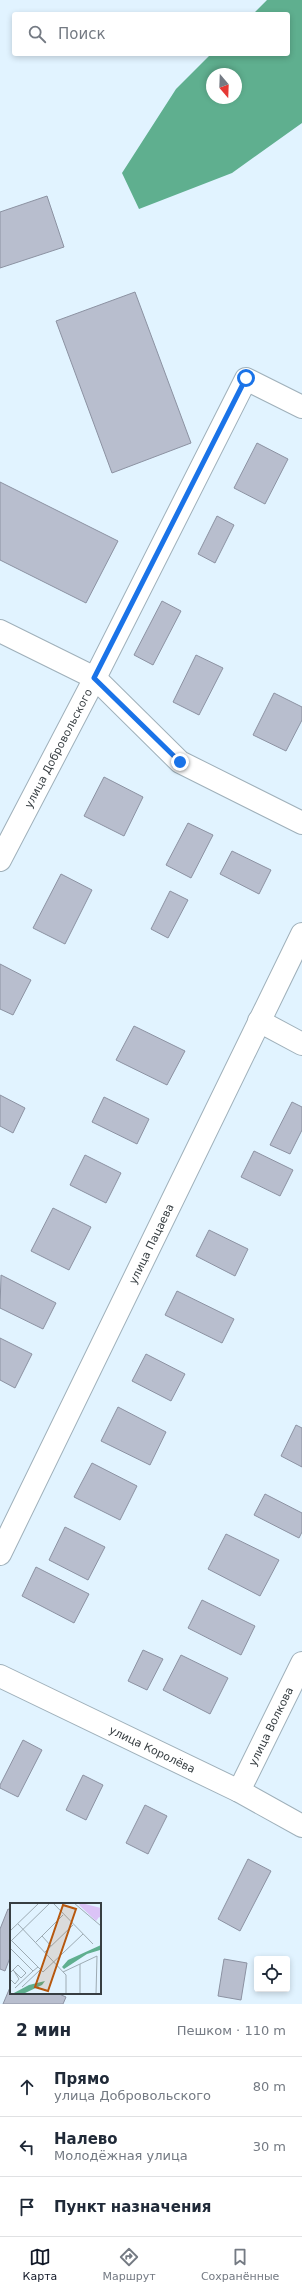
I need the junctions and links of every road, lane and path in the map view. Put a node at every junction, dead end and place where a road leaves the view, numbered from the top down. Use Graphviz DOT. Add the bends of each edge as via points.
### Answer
graph roads {
  1 [pos="302,407"];
  2 [pos="0,631"];
  3 [pos="94,678"];
  4 [pos="302,823"];
  5 [pos="0,860"];
  6 [pos="302,934"];
  7 [pos="259,1021"];
  8 [pos="302,1044"];
  9 [pos="0,1554"];
  10 [pos="302,1663"];
  11 [pos="0,1676"];
  12 [pos="239,1791"];
  13 [pos="302,1826"];
  1 -- 3 [label="street, улица Добровольского" via="246,378"];
  2 -- 3 [label="street"];
  3 -- 4 [label="street" via="180,762"];
  3 -- 5 [label="street, улица Добровольского"];
  6 -- 7 [label="street, улица Пацаева"];
  7 -- 8 [label="street"];
  7 -- 9 [label="street, улица Пацаева"];
  10 -- 12 [label="street, улица Волкова"];
  11 -- 12 [label="street, улица Королёва"];
  12 -- 13 [label="street, улица Королёва"];
}
